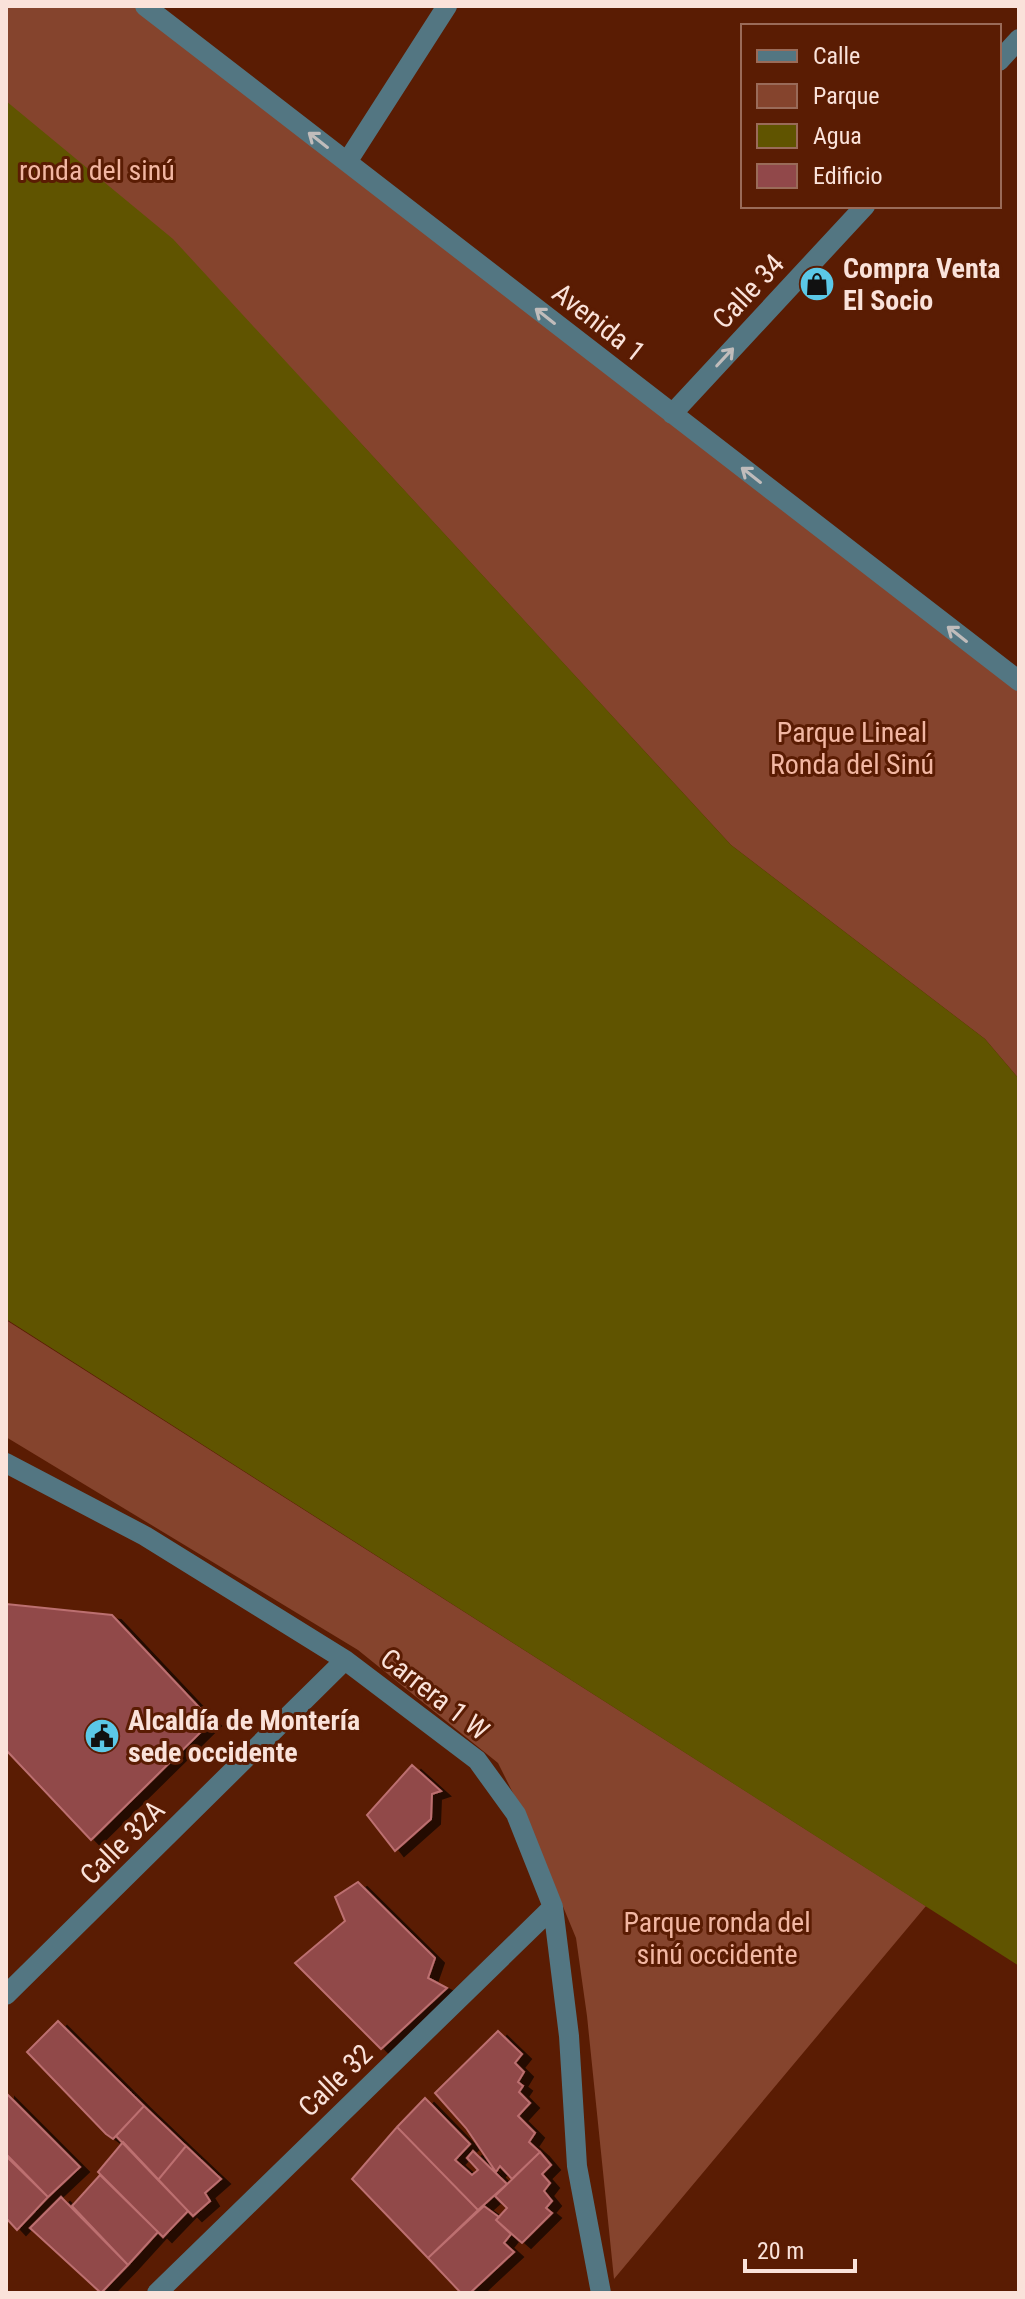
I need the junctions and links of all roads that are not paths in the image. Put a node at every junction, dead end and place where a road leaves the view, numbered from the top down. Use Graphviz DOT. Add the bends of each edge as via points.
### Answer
graph roads {
  1 [pos="145,6"];
  2 [pos="447,6"];
  3 [pos="1019,39"];
  4 [pos="1001,59"];
  5 [pos="347,162"];
  6 [pos="863,208"];
  7 [pos="672,414"];
  8 [pos="1019,681"];
  9 [pos="6,1463"];
  10 [pos="345,1660"];
  11 [pos="553,1907"];
  12 [pos="6,1995"];
  13 [pos="598,2292"];
  14 [pos="157,2293"];
  5 -- 1 [label="street, Avenida 1, one-way"];
  2 -- 5 [label="street"];
  3 -- 4 [label="street"];
  7 -- 5 [label="street, Avenida 1, one-way"];
  7 -- 6 [label="street, Calle 34, one-way"];
  8 -- 7 [label="street, Avenida 1, one-way"];
  9 -- 10 [label="street, Carrera 1 W" via="145,1536"];
  10 -- 11 [label="street, Carrera 1 W" via="477,1760 516,1814"];
  10 -- 12 [label="street, Calle 32A"];
  11 -- 13 [label="street, Carrera 1 W" via="569,2036 577,2166"];
  11 -- 14 [label="street, Calle 32"];
}
